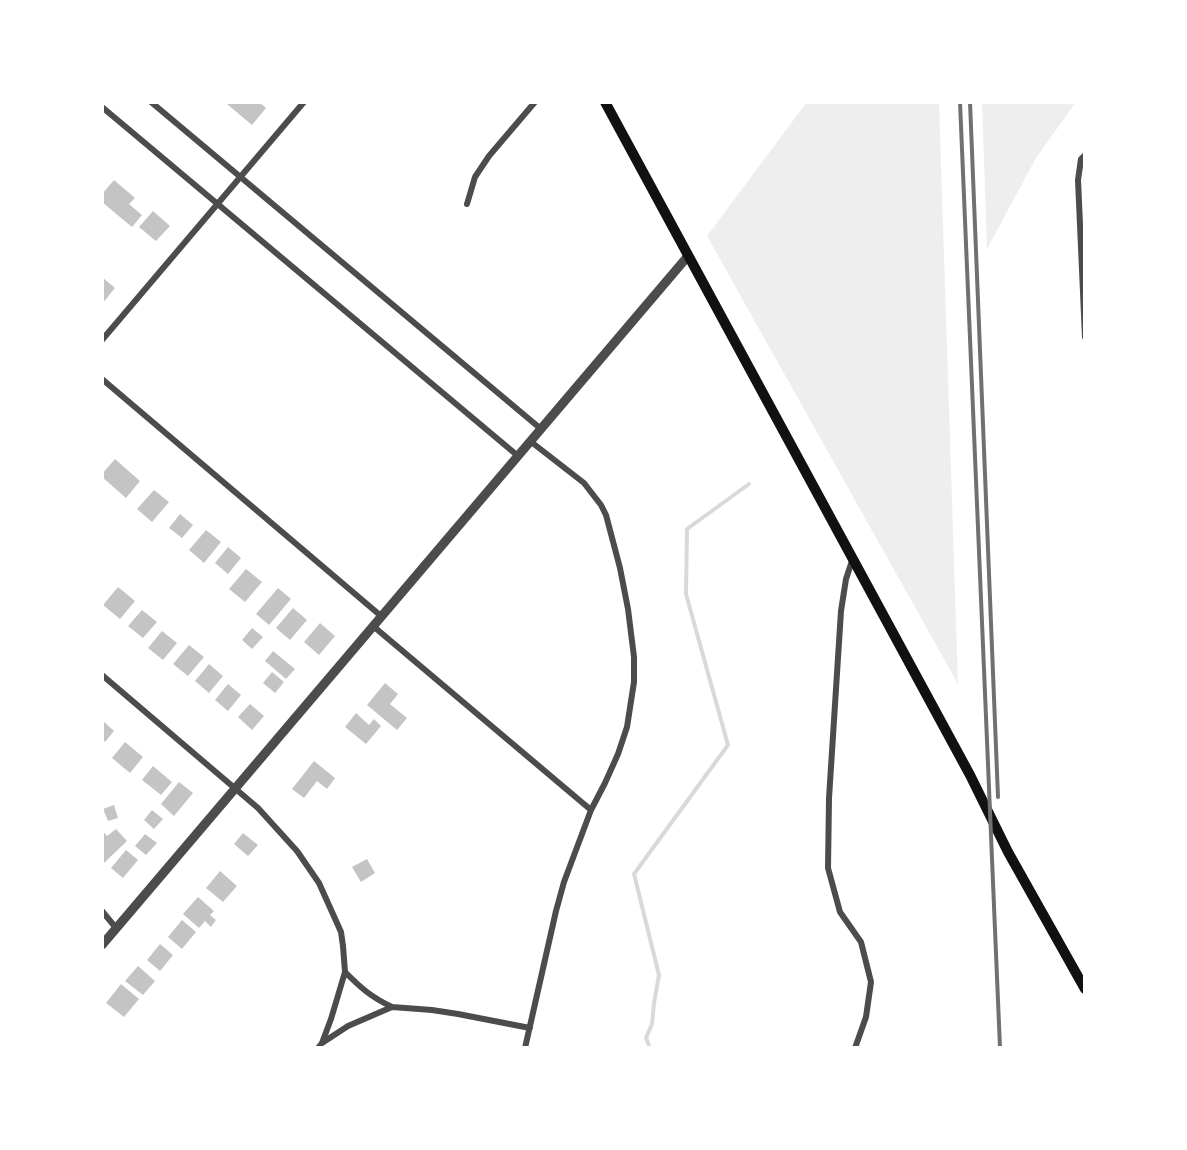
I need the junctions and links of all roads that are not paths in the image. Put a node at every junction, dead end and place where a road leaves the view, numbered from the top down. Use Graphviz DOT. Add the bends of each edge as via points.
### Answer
graph roads {
  1 [pos="151,102"];
  2 [pos="304,102"];
  3 [pos="535,102"];
  4 [pos="605,102"];
  5 [pos="102,107"];
  6 [pos="1083,157"];
  7 [pos="240,177"];
  8 [pos="217,204"];
  9 [pos="467,204"];
  10 [pos="688,256"];
  11 [pos="1085,327"];
  12 [pos="1085,337"];
  13 [pos="102,340"];
  14 [pos="102,379"];
  15 [pos="541,429"];
  16 [pos="530,441"];
  17 [pos="518,456"];
  18 [pos="853,558"];
  19 [pos="381,616"];
  20 [pos="373,626"];
  21 [pos="102,675"];
  22 [pos="236,788"];
  23 [pos="591,810"];
  24 [pos="102,911"];
  25 [pos="116,928"];
  26 [pos="102,945"];
  27 [pos="345,972"];
  28 [pos="1085,989"];
  29 [pos="392,1007"];
  30 [pos="530,1028"];
  31 [pos="320,1046"];
  32 [pos="525,1048"];
  33 [pos="855,1048"];
  1 -- 7 [label="street"];
  2 -- 7 [label="street"];
  3 -- 9 [label="street" via="475,177"];
  4 -- 10 [label="main road"];
  5 -- 8 [label="street"];
  6 -- 11 [label="street" via="1078,180"];
  7 -- 8 [label="street"];
  7 -- 15 [label="street"];
  8 -- 13 [label="street"];
  8 -- 17 [label="street"];
  10 -- 15 [label="street"];
  10 -- 18 [label="main road"];
  11 -- 12 [label="street"];
  14 -- 19 [label="street"];
  15 -- 16 [label="street"];
  16 -- 17 [label="street"];
  16 -- 23 [label="street" via="584,483 601,505 628,609 634,682 627,727"];
  17 -- 19 [label="street"];
  18 -- 28 [label="main road"];
  18 -- 33 [label="street" via="841,611 828,867 840,912 861,942 871,982 866,1017"];
  19 -- 20 [label="street"];
  20 -- 22 [label="street"];
  20 -- 23 [label="street"];
  21 -- 22 [label="street"];
  22 -- 25 [label="street"];
  22 -- 27 [label="street" via="280,830 319,883 341,932"];
  23 -- 30 [label="street" via="564,882"];
  24 -- 25 [label="street"];
  25 -- 26 [label="street"];
  27 -- 29 [label="street" via="376,1000"];
  27 -- 31 [label="street"];
  29 -- 30 [label="street" via="432,1010"];
  29 -- 31 [label="street" via="348,1026"];
  30 -- 32 [label="street"];
}
